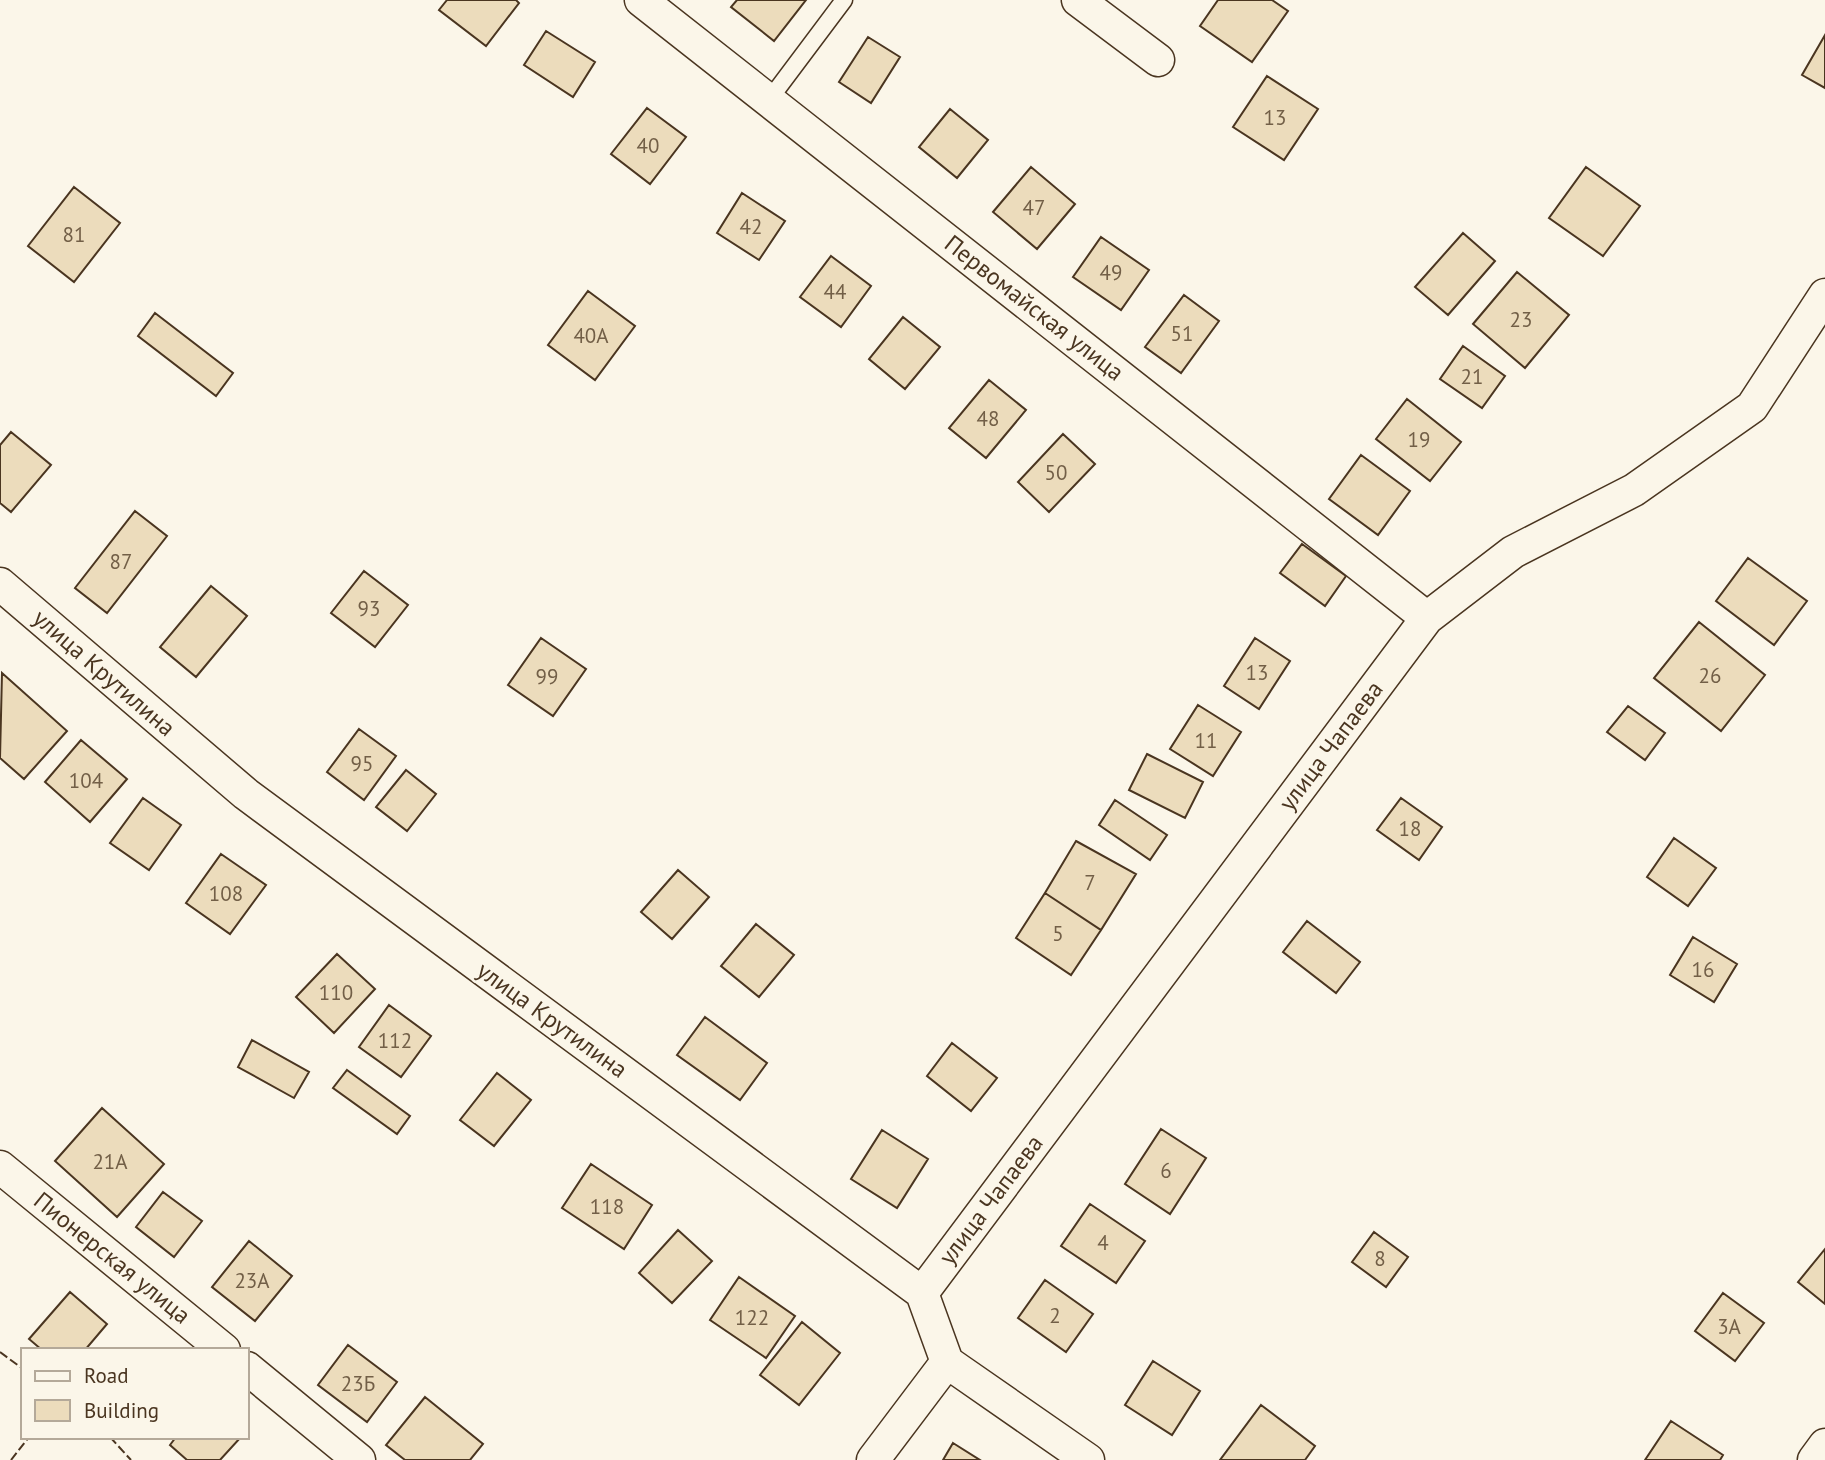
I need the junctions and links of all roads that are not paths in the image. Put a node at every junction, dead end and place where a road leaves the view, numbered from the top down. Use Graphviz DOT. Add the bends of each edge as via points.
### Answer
graph roads {
  1 [pos="641,0"];
  2 [pos="844,0"];
  3 [pos="1078,0"];
  4 [pos="1158,60"];
  5 [pos="769,100"];
  6 [pos="1825,295"];
  7 [pos="0,584"];
  8 [pos="1427,618"];
  9 [pos="0,1167"];
  10 [pos="922,1293"];
  11 [pos="222,1348"];
  12 [pos="947,1362"];
  13 [pos="248,1369"];
  14 [pos="1825,1445"];
  15 [pos="359,1460"];
  16 [pos="873,1460"];
  17 [pos="1088,1460"];
  18 [pos="1814,1460"];
  1 -- 5 [label="street, Первомайская улица"];
  2 -- 5 [label="lane"];
  3 -- 4 [label="street"];
  5 -- 8 [label="street, Первомайская улица"];
  6 -- 8 [label="street, улица Чапаева" via="1752,407 1634,490 1513,552"];
  7 -- 10 [label="street, улица Крутилина" via="246,794"];
  8 -- 10 [label="street, улица Чапаева"];
  9 -- 11 [label="street, Пионерская улица"];
  10 -- 12 [label="street"];
  12 -- 16 [label="street"];
  12 -- 17 [label="street"];
  13 -- 15 [label="street"];
  14 -- 18 [label="street"];
}
